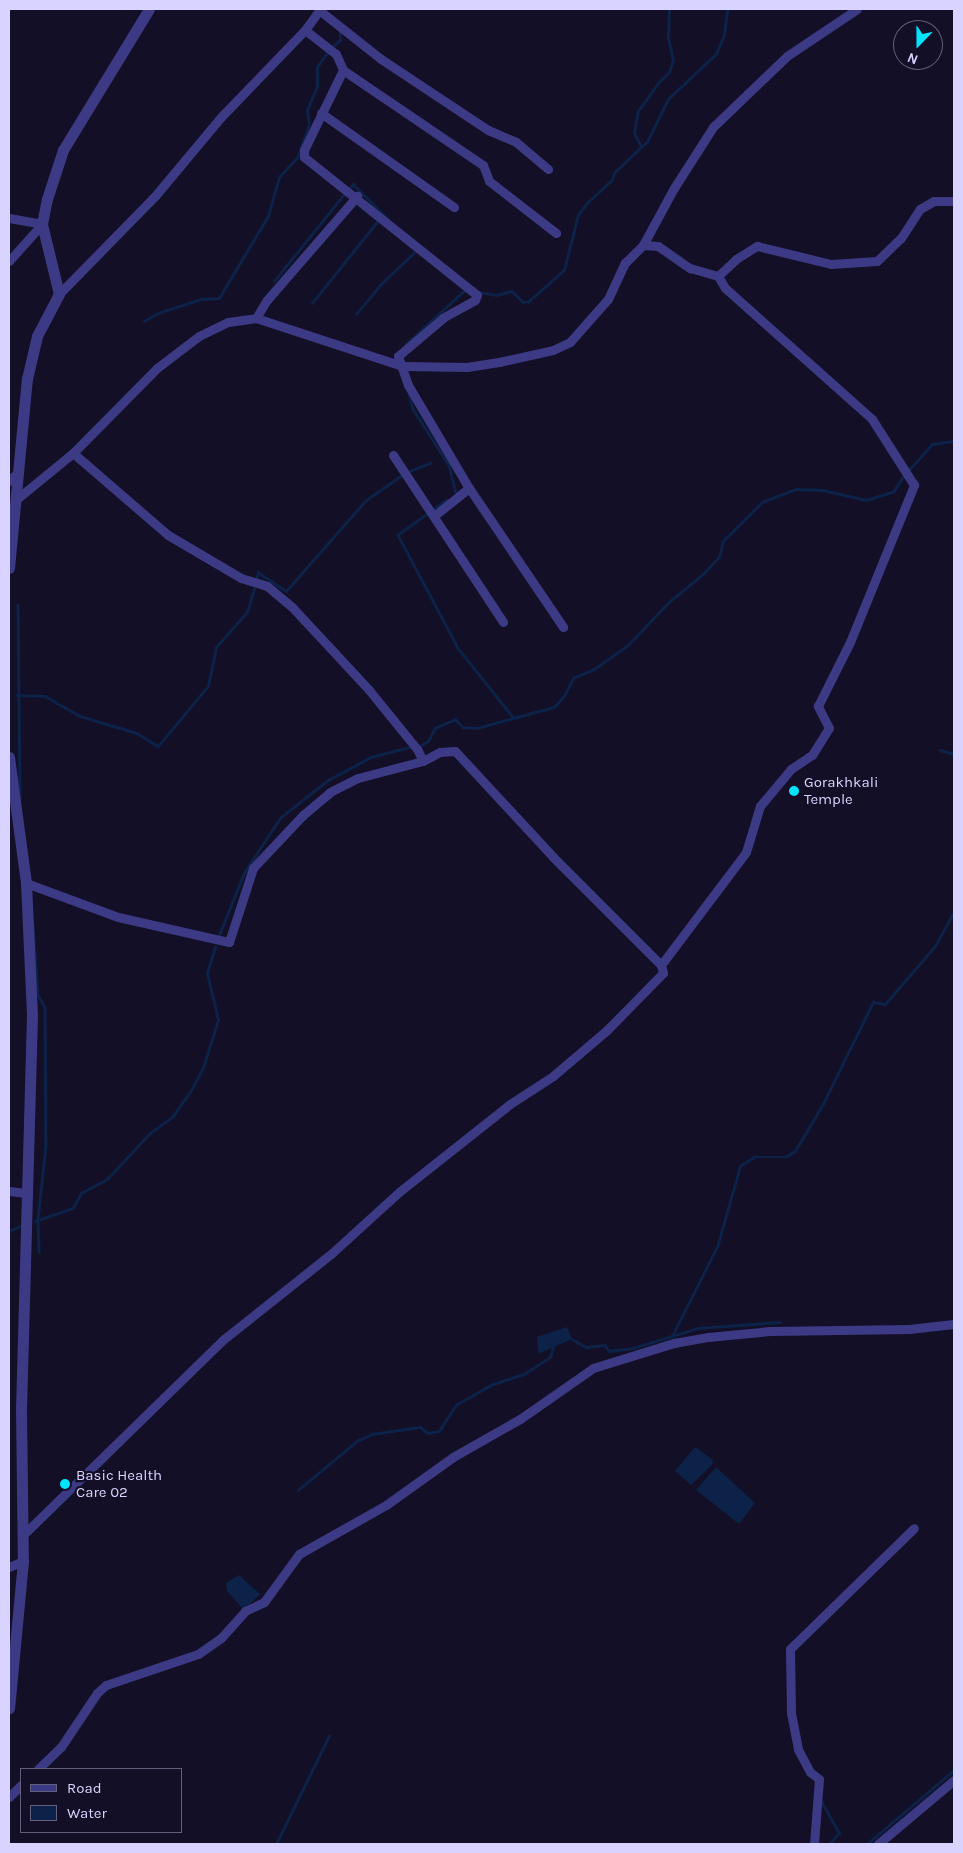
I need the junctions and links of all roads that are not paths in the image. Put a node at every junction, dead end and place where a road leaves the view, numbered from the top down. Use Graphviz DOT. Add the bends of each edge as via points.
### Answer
graph roads {
  1 [pos="149,9"];
  2 [pos="857,9"];
  3 [pos="319,10"];
  4 [pos="305,30"];
  5 [pos="342,70"];
  6 [pos="321,114"];
  7 [pos="548,169"];
  8 [pos="358,196"];
  9 [pos="954,201"];
  10 [pos="454,207"];
  11 [pos="9,218"];
  12 [pos="42,224"];
  13 [pos="556,233"];
  14 [pos="643,245"];
  15 [pos="9,261"];
  16 [pos="718,276"];
  17 [pos="59,294"];
  18 [pos="256,318"];
  19 [pos="402,366"];
  20 [pos="73,453"];
  21 [pos="393,455"];
  22 [pos="18,472"];
  23 [pos="9,481"];
  24 [pos="470,488"];
  25 [pos="18,498"];
  26 [pos="434,516"];
  27 [pos="9,568"];
  28 [pos="503,622"];
  29 [pos="563,627"];
  30 [pos="9,757"];
  31 [pos="422,761"];
  32 [pos="26,883"];
  33 [pos="661,965"];
  34 [pos="9,1191"];
  35 [pos="26,1192"];
  36 [pos="954,1324"];
  37 [pos="914,1528"];
  38 [pos="24,1534"];
  39 [pos="23,1561"];
  40 [pos="9,1567"];
  41 [pos="9,1708"];
  42 [pos="39,1768"];
  43 [pos="954,1780"];
  44 [pos="20,1786"];
  45 [pos="9,1797"];
  46 [pos="814,1844"];
  47 [pos="878,1844"];
  1 -- 12 [label="street" via="63,150"];
  2 -- 14 [label="street" via="787,56 714,127 674,188"];
  3 -- 4 [label="street"];
  3 -- 7 [label="street" via="381,59 488,130 516,142"];
  4 -- 5 [label="street" via="336,54"];
  4 -- 17 [label="street" via="221,117 155,196"];
  5 -- 6 [label="street"];
  5 -- 13 [label="street" via="483,165 489,181"];
  6 -- 8 [label="street" via="304,150 304,157"];
  6 -- 10 [label="street"];
  8 -- 18 [label="street" via="267,300"];
  8 -- 19 [label="street" via="477,295 475,300 442,318 398,356"];
  9 -- 16 [label="street" via="934,201 920,209 901,238 878,262 831,264 757,246"];
  11 -- 12 [label="street"];
  12 -- 15 [label="street"];
  12 -- 17 [label="street"];
  14 -- 16 [label="street" via="658,246 690,268"];
  14 -- 19 [label="street" via="625,263 608,299 570,342 527,357 467,367"];
  16 -- 33 [label="street" via="725,288 872,419 914,485 850,642 818,706 829,728 812,755 791,769 760,806 746,852"];
  17 -- 22 [label="street" via="36,336 27,380"];
  18 -- 19 [label="street"];
  18 -- 20 [label="street" via="228,322 198,336 157,368"];
  19 -- 24 [label="street" via="408,385"];
  20 -- 25 [label="street"];
  20 -- 31 [label="street" via="168,535 241,578 267,586 292,607 369,690 417,749"];
  21 -- 26 [label="street"];
  22 -- 23 [label="street"];
  22 -- 25 [label="street"];
  24 -- 26 [label="street"];
  24 -- 29 [label="street"];
  25 -- 27 [label="street"];
  26 -- 28 [label="street"];
  30 -- 32 [label="street"];
  31 -- 32 [label="street" via="358,778 330,792 303,815 253,868 229,942 118,917"];
  31 -- 33 [label="street" via="440,752 456,751 553,857"];
  32 -- 35 [label="street" via="32,1015"];
  33 -- 38 [label="street" via="663,973 607,1030 553,1076 510,1104 406,1186 332,1253 224,1339"];
  34 -- 35 [label="street"];
  35 -- 38 [label="street" via="21,1408"];
  36 -- 42 [label="street" via="909,1329 770,1331 708,1337 674,1343 594,1368 520,1419 453,1457 386,1506 299,1554 264,1602 245,1612 221,1638 198,1654 106,1685 97,1693 61,1748"];
  37 -- 46 [label="street" via="790,1649 792,1713 798,1750 810,1772 818,1779"];
  38 -- 39 [label="street"];
  39 -- 40 [label="street"];
  39 -- 41 [label="street"];
  43 -- 47 [label="street"];
  44 -- 45 [label="street"];
}
